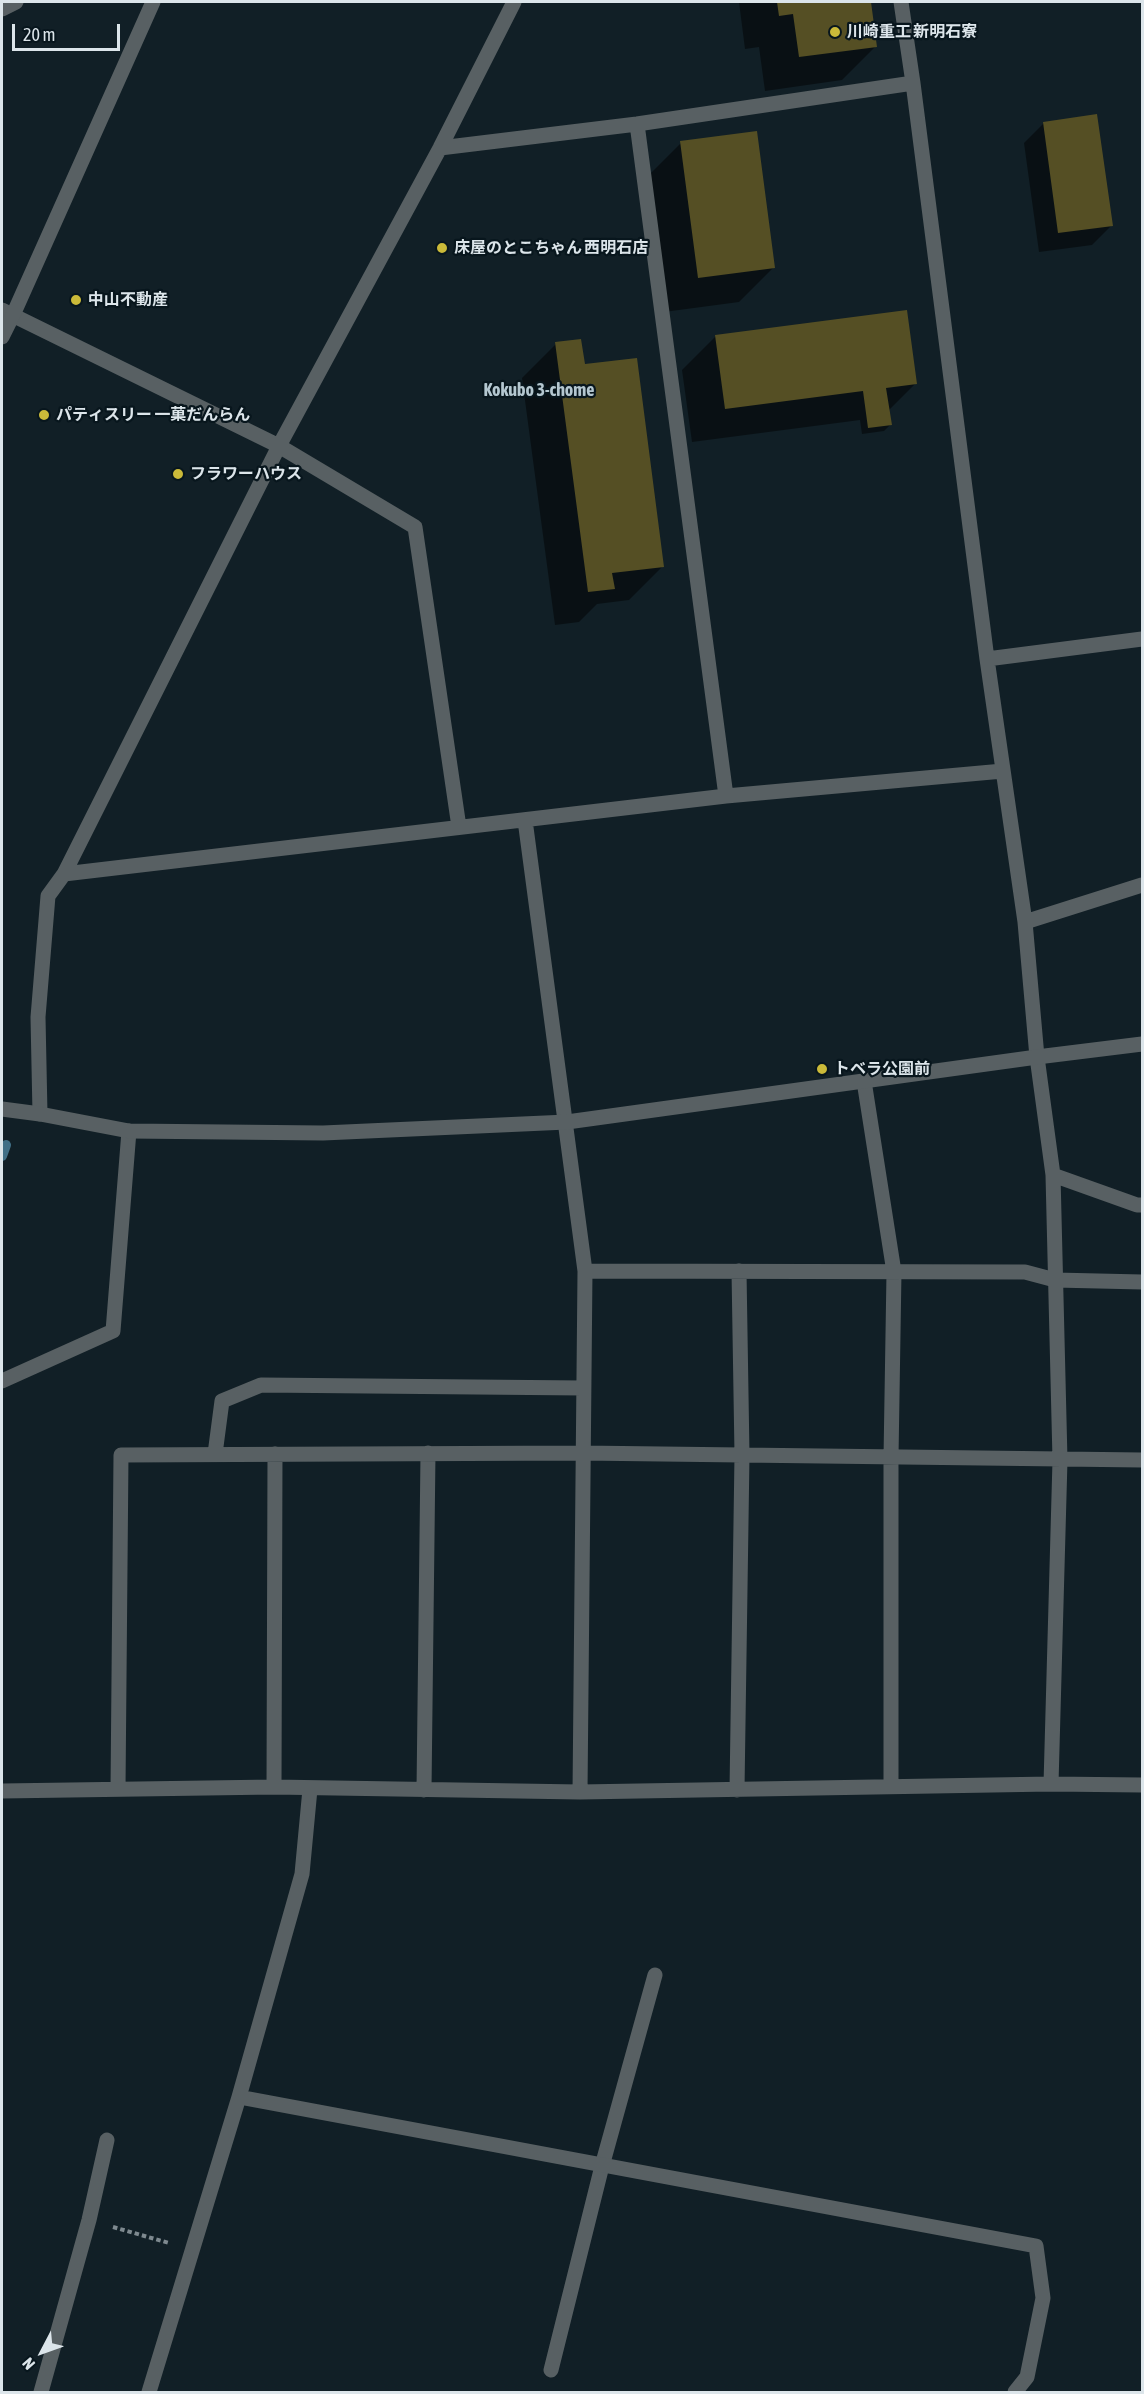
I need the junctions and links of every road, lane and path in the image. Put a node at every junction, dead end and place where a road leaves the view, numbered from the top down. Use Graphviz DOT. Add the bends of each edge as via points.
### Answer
graph roads {
  1 [pos="16,2"];
  2 [pos="153,2"];
  3 [pos="514,2"];
  4 [pos="901,2"];
  5 [pos="2,9"];
  6 [pos="913,83"];
  7 [pos="637,124"];
  8 [pos="440,148"];
  9 [pos="7,313"];
  10 [pos="2,337"];
  11 [pos="279,446"];
  12 [pos="1143,639"];
  13 [pos="987,659"];
  14 [pos="1003,771"];
  15 [pos="726,796"];
  16 [pos="525,820"];
  17 [pos="459,827"];
  18 [pos="64,874"];
  19 [pos="1143,885"];
  20 [pos="1025,922"];
  21 [pos="1143,1044"];
  22 [pos="1037,1057"];
  23 [pos="864,1081"];
  24 [pos="2,1109"];
  25 [pos="40,1113"];
  26 [pos="567,1122"];
  27 [pos="129,1131"];
  28 [pos="1053,1175"];
  29 [pos="1143,1205"];
  30 [pos="585,1270"];
  31 [pos="739,1271"];
  32 [pos="894,1272"];
  33 [pos="1055,1280"];
  34 [pos="1143,1281"];
  35 [pos="2,1381"];
  36 [pos="583,1388"];
  37 [pos="428,1453"];
  38 [pos="582,1453"];
  39 [pos="215,1454"];
  40 [pos="275,1454"];
  41 [pos="742,1455"];
  42 [pos="891,1458"];
  43 [pos="1060,1460"];
  44 [pos="1143,1460"];
  45 [pos="1050,1784"];
  46 [pos="1143,1785"];
  47 [pos="891,1786"];
  48 [pos="274,1787"];
  49 [pos="118,1789"];
  50 [pos="310,1789"];
  51 [pos="424,1790"];
  52 [pos="737,1790"];
  53 [pos="2,1791"];
  54 [pos="580,1792"];
  55 [pos="655,1974"];
  56 [pos="239,2097"];
  57 [pos="107,2140"];
  58 [pos="602,2166"];
  59 [pos="89,2220"];
  60 [pos="193,2250"];
  61 [pos="551,2370"];
  62 [pos="41,2392"];
  63 [pos="149,2392"];
  64 [pos="1016,2392"];
  1 -- 5 [label="street"];
  2 -- 9 [label="street"];
  3 -- 8 [label="street"];
  4 -- 6 [label="street"];
  6 -- 7 [label="street"];
  6 -- 13 [label="street"];
  7 -- 8 [label="street"];
  7 -- 15 [label="street"];
  8 -- 11 [label="street"];
  9 -- 10 [label="street"];
  9 -- 11 [label="street"];
  11 -- 17 [label="street" via="415,527"];
  11 -- 18 [label="street"];
  12 -- 13 [label="street"];
  13 -- 14 [label="street"];
  14 -- 15 [label="street"];
  14 -- 20 [label="street"];
  15 -- 16 [label="street"];
  16 -- 17 [label="street"];
  16 -- 26 [label="street"];
  17 -- 18 [label="street"];
  18 -- 25 [label="street" via="48,896 39,1017"];
  19 -- 20 [label="street"];
  20 -- 22 [label="street"];
  21 -- 22 [label="street"];
  22 -- 23 [label="street"];
  22 -- 28 [label="street"];
  23 -- 26 [label="street"];
  23 -- 32 [label="street"];
  24 -- 25 [label="street"];
  25 -- 27 [label="street"];
  26 -- 27 [label="street" via="323,1133"];
  26 -- 30 [label="street"];
  27 -- 35 [label="street" via="113,1331"];
  28 -- 29 [label="street"];
  28 -- 33 [label="street"];
  30 -- 31 [label="street"];
  30 -- 36 [label="street"];
  31 -- 32 [label="street"];
  31 -- 41 [label="street"];
  32 -- 33 [label="street" via="1025,1272"];
  32 -- 42 [label="street"];
  33 -- 34 [label="street"];
  33 -- 43 [label="street"];
  36 -- 38 [label="street"];
  36 -- 39 [label="street" via="261,1385 222,1401"];
  37 -- 38 [label="street"];
  37 -- 40 [label="street"];
  37 -- 51 [label="street"];
  38 -- 41 [label="street"];
  38 -- 54 [label="street"];
  39 -- 40 [label="street"];
  39 -- 49 [label="street" via="121,1455"];
  40 -- 48 [label="street"];
  41 -- 42 [label="street"];
  41 -- 52 [label="street"];
  42 -- 43 [label="street"];
  42 -- 47 [label="street"];
  43 -- 44 [label="street"];
  43 -- 45 [label="street"];
  45 -- 46 [label="street"];
  45 -- 47 [label="street"];
  47 -- 52 [label="street"];
  48 -- 49 [label="street"];
  48 -- 50 [label="street"];
  49 -- 53 [label="street"];
  50 -- 51 [label="street"];
  50 -- 56 [label="street" via="302,1874"];
  51 -- 54 [label="street"];
  52 -- 54 [label="street"];
  55 -- 58 [label="street"];
  56 -- 58 [label="street"];
  56 -- 60 [label="street"];
  57 -- 59 [label="street"];
  58 -- 61 [label="street"];
  58 -- 64 [label="street" via="1036,2246 1042,2298 1027,2377"];
  59 -- 60 [label="path"];
  59 -- 62 [label="street"];
  60 -- 63 [label="street"];
}
